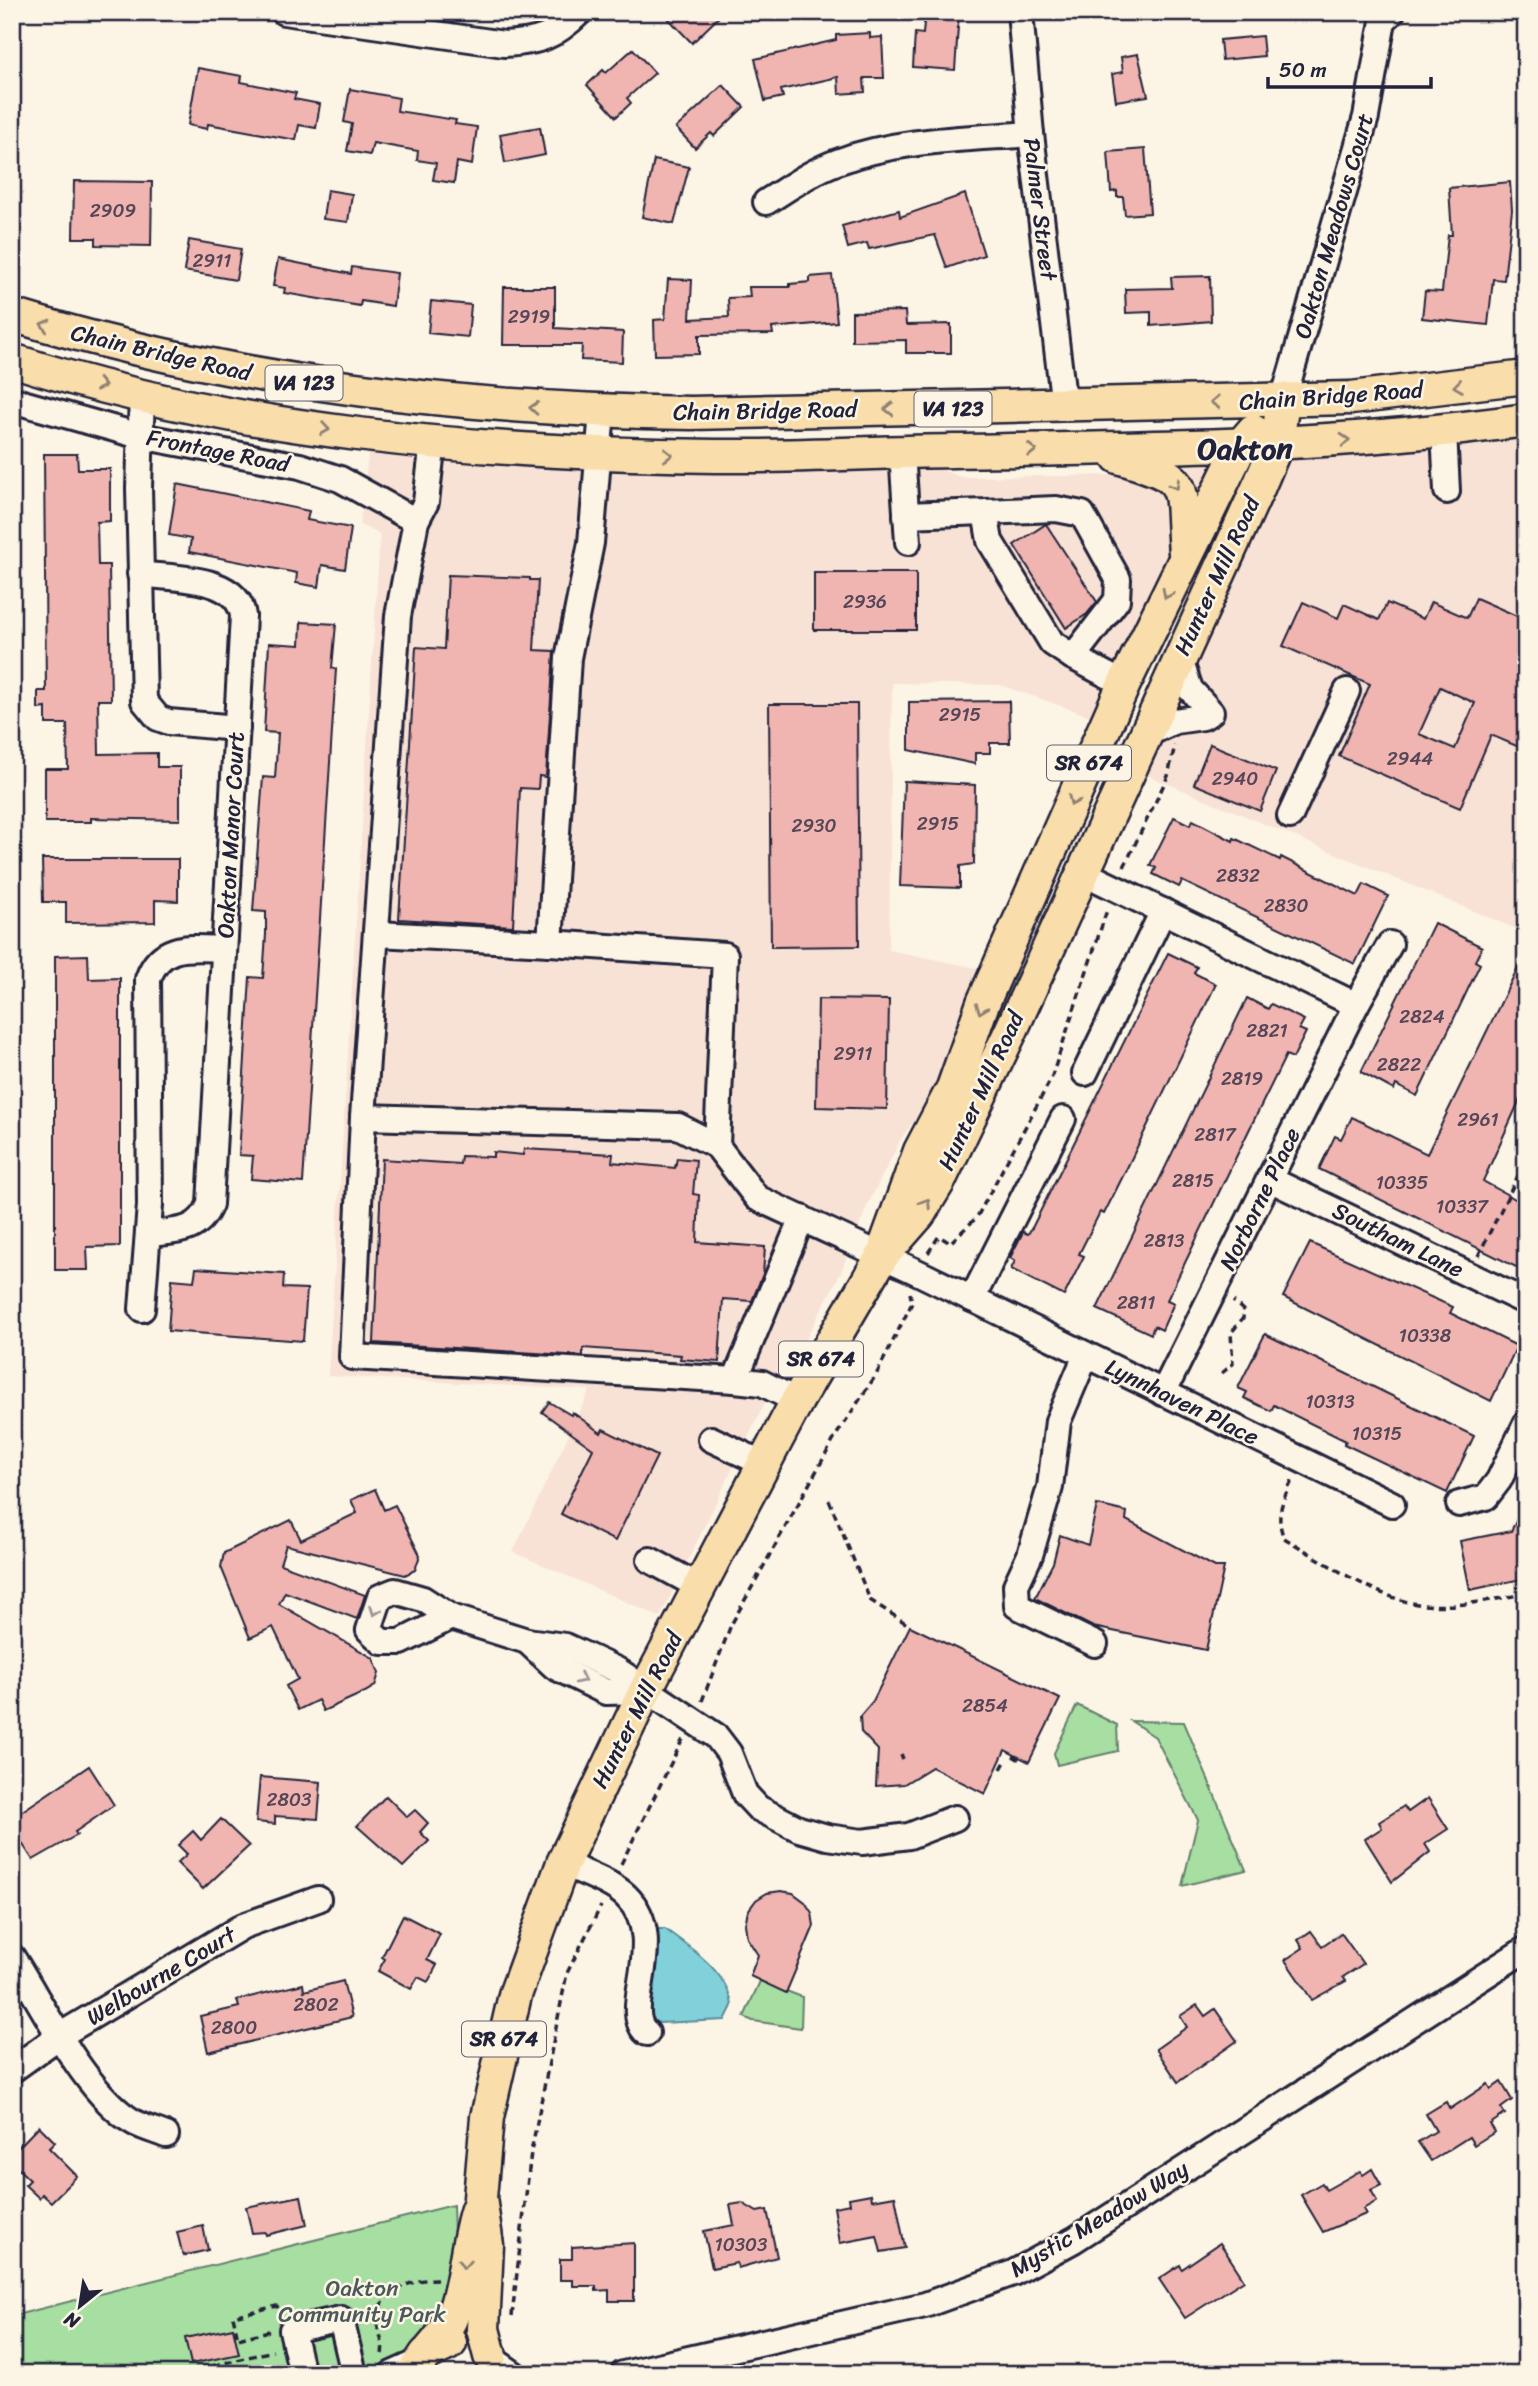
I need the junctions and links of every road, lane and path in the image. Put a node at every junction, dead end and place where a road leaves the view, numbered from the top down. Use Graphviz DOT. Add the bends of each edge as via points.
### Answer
graph roads {
  1 [pos="284,12"];
  2 [pos="580,12"];
  3 [pos="1020,12"];
  4 [pos="1392,12"];
  5 [pos="1031,134"];
  6 [pos="766,202"];
  7 [pos="12,315"];
  8 [pos="12,360"];
  9 [pos="1526,377"];
  10 [pos="142,394"];
  11 [pos="12,400"];
  12 [pos="1283,400"];
  13 [pos="1063,406"];
  14 [pos="602,411"];
  15 [pos="1526,420"];
  16 [pos="1444,431"];
  17 [pos="140,436"];
  18 [pos="433,441"];
  19 [pos="1276,444"];
  20 [pos="1241,445"];
  21 [pos="1093,449"];
  22 [pos="902,452"];
  23 [pos="600,454"];
  24 [pos="1447,491"];
  25 [pos="985,512"];
  26 [pos="906,515"];
  27 [pos="416,521"];
  28 [pos="908,542"];
  29 [pos="1185,557"];
  30 [pos="140,574"];
  31 [pos="1073,657"];
  32 [pos="1179,657"];
  33 [pos="1124,684"];
  34 [pos="1347,691"];
  35 [pos="237,728"];
  36 [pos="1143,736"];
  37 [pos="1176,741"];
  38 [pos="1290,816"];
  39 [pos="1122,871"];
  40 [pos="1082,872"];
  41 [pos="1108,907"];
  42 [pos="1163,911"];
  43 [pos="377,934"];
  44 [pos="550,943"];
  45 [pos="1010,943"];
  46 [pos="1390,944"];
  47 [pos="224,949"];
  48 [pos="1043,957"];
  49 [pos="1356,1005"];
  50 [pos="1085,1073"];
  51 [pos="363,1116"];
  52 [pos="1063,1119"];
  53 [pos="717,1146"];
  54 [pos="1526,1160"];
  55 [pos="1269,1179"];
  56 [pos="802,1218"];
  57 [pos="149,1234"];
  58 [pos="939,1236"];
  59 [pos="883,1255"];
  60 [pos="1475,1261"];
  61 [pos="909,1284"];
  62 [pos="972,1299"];
  63 [pos="1233,1301"];
  64 [pos="1526,1302"];
  65 [pos="142,1309"];
  66 [pos="1087,1355"];
  67 [pos="1222,1373"];
  68 [pos="734,1380"];
  69 [pos="1163,1393"];
  70 [pos="797,1401"];
  71 [pos="1526,1424"];
  72 [pos="711,1439"];
  73 [pos="764,1464"];
  74 [pos="1295,1476"];
  75 [pos="829,1500"];
  76 [pos="1392,1504"];
  77 [pos="1459,1504"];
  78 [pos="650,1560"];
  79 [pos="700,1587"];
  80 [pos="1526,1594"];
  81 [pos="451,1616"];
  82 [pos="910,1626"];
  83 [pos="1096,1644"];
  84 [pos="645,1692"];
  85 [pos="701,1702"];
  86 [pos="685,1737"];
  87 [pos="1013,1756"];
  88 [pos="1005,1762"];
  89 [pos="1023,1762"];
  90 [pos="1001,1769"];
  91 [pos="955,1818"];
  92 [pos="564,1863"];
  93 [pos="610,1886"];
  94 [pos="318,1899"];
  95 [pos="1526,1949"];
  96 [pos="12,1957"];
  97 [pos="647,2033"];
  98 [pos="59,2036"];
  99 [pos="12,2070"];
  100 [pos="166,2135"];
  101 [pos="480,2198"];
  102 [pos="448,2280"];
  103 [pos="272,2307"];
  104 [pos="511,2324"];
  105 [pos="277,2329"];
  106 [pos="282,2349"];
  107 [pos="406,2364"];
  108 [pos="505,2366"];
  109 [pos="150,2374"];
  110 [pos="161,2374"];
  111 [pos="178,2374"];
  112 [pos="302,2374"];
  113 [pos="354,2374"];
  114 [pos="541,2374"];
  115 [pos="623,2374"];
  1 -- 2 [label="street" via="504,44 551,36"];
  3 -- 5 [label="street, Palmer Street"];
  4 -- 12 [label="street, Oakton Meadows Court" via="1382,21 1366,117"];
  5 -- 6 [label="street" via="916,143 864,153 816,172"];
  5 -- 13 [label="street, Palmer Street"];
  14 -- 7 [label="main road, Chain Bridge Road / VA 123, one-way" via="435,400 269,378 116,345"];
  8 -- 10 [label="main road, Chain Bridge Road / VA 123, one-way"];
  9 -- 12 [label="main road, Chain Bridge Road / VA 123, one-way" via="1364,396"];
  10 -- 17 [label="street"];
  10 -- 18 [label="main road, Chain Bridge Road / VA 123, one-way" via="245,417"];
  11 -- 17 [label="street, Frontage Road"];
  12 -- 13 [label="main road, Chain Bridge Road / VA 123, one-way"];
  12 -- 19 [label="main road, Hunter Mill Road / SR 674"];
  12 -- 20 [label="main road, Hunter Mill Road / SR 674"];
  13 -- 14 [label="main road, Chain Bridge Road / VA 123, one-way"];
  14 -- 23 [label="street"];
  15 -- 16 [label="main road, Chain Bridge Road / VA 123"];
  19 -- 16 [label="main road, Chain Bridge Road / VA 123, one-way"];
  16 -- 24 [label="street"];
  17 -- 27 [label="street, Frontage Road" via="300,466 340,479"];
  17 -- 30 [label="street"];
  18 -- 23 [label="main road, Chain Bridge Road / VA 123"];
  18 -- 27 [label="street" via="426,502"];
  19 -- 20 [label="main road, Chain Bridge Road / VA 123"];
  19 -- 32 [label="main road, Hunter Mill Road / SR 674"];
  20 -- 21 [label="main road, Chain Bridge Road / VA 123"];
  20 -- 29 [label="main road, Hunter Mill Road / SR 674"];
  22 -- 21 [label="main road, Chain Bridge Road / VA 123, one-way"];
  21 -- 29 [label="main road, one-way" via="1169,474 1181,490"];
  23 -- 22 [label="main road, Chain Bridge Road / VA 123, one-way"];
  22 -- 26 [label="street"];
  23 -- 44 [label="street" via="591,542 568,658"];
  25 -- 26 [label="street"];
  25 -- 31 [label="street" via="990,541 1052,643"];
  25 -- 31 [label="street" via="1056,509 1082,514 1118,579 1117,600"];
  26 -- 28 [label="street"];
  27 -- 43 [label="street" via="398,615"];
  29 -- 33 [label="main road, Hunter Mill Road / SR 674, one-way"];
  30 -- 35 [label="street" via="142,693 150,710 169,722"];
  30 -- 35 [label="street, Oakton Manor Court" via="221,586 238,598 244,645"];
  31 -- 33 [label="street"];
  32 -- 36 [label="main road, Hunter Mill Road / SR 674"];
  32 -- 36 [label="street" via="1190,689 1211,712"];
  33 -- 45 [label="main road, Hunter Mill Road / SR 674, one-way"];
  34 -- 38 [label="street"];
  35 -- 47 [label="street, Oakton Manor Court"];
  36 -- 40 [label="main road, Hunter Mill Road / SR 674"];
  37 -- 39 [label="path" via="1168,776"];
  40 -- 42 [label="street"];
  40 -- 48 [label="main road, Hunter Mill Road / SR 674"];
  41 -- 58 [label="path" via="1051,1079 978,1217 950,1243"];
  42 -- 49 [label="street"];
  42 -- 50 [label="street"];
  43 -- 44 [label="street"];
  43 -- 51 [label="street"];
  44 -- 53 [label="street" via="725,955"];
  45 -- 48 [label="street"];
  45 -- 59 [label="main road, Hunter Mill Road / SR 674, one-way" via="953,1088 920,1151"];
  46 -- 49 [label="street, Norborne Place"];
  47 -- 57 [label="street, Oakton Manor Court" via="210,1204 196,1226"];
  47 -- 57 [label="street" via="172,950 159,958 148,979"];
  59 -- 48 [label="main road, Hunter Mill Road / SR 674, one-way" via="919,1214 939,1181"];
  49 -- 55 [label="street, Norborne Place"];
  51 -- 53 [label="street" via="678,1126"];
  51 -- 68 [label="street" via="352,1357"];
  52 -- 62 [label="street"];
  53 -- 56 [label="street, Lynnhaven Place" via="757,1198"];
  54 -- 60 [label="path"];
  55 -- 64 [label="street, Southam Lane"];
  55 -- 69 [label="street, Norborne Place"];
  56 -- 59 [label="street, Lynnhaven Place"];
  56 -- 68 [label="street"];
  57 -- 65 [label="street"];
  59 -- 62 [label="street, Lynnhaven Place"];
  59 -- 70 [label="main road, Hunter Mill Road / SR 674"];
  61 -- 85 [label="path" via="912,1303 731,1625"];
  62 -- 66 [label="street, Lynnhaven Place"];
  63 -- 67 [label="path" via="1244,1311 1243,1318 1231,1333 1233,1364"];
  66 -- 69 [label="street, Lynnhaven Place"];
  66 -- 83 [label="street" via="1058,1420 1049,1487 1030,1555 1016,1585 1017,1606"];
  68 -- 70 [label="street" via="762,1383"];
  69 -- 76 [label="street, Lynnhaven Place"];
  70 -- 73 [label="main road, Hunter Mill Road / SR 674"];
  71 -- 77 [label="street" via="1486,1497"];
  72 -- 73 [label="street"];
  73 -- 79 [label="main road, Hunter Mill Road / SR 674"];
  74 -- 80 [label="path" via="1282,1501 1278,1524 1284,1538 1371,1588 1422,1605"];
  75 -- 82 [label="path" via="870,1600"];
  78 -- 79 [label="street"];
  79 -- 84 [label="main road, Hunter Mill Road / SR 674"];
  81 -- 84 [label="street" via="527,1641 565,1646 617,1670"];
  84 -- 91 [label="street" via="716,1736 729,1753 745,1794 758,1808 800,1829 862,1842 909,1836"];
  84 -- 92 [label="main road, Hunter Mill Road / SR 674"];
  86 -- 93 [label="path"];
  87 -- 89 [label="path"];
  88 -- 90 [label="path"];
  92 -- 93 [label="street"];
  92 -- 101 [label="main road, Hunter Mill Road / SR 674" via="515,1995 487,2117"];
  93 -- 97 [label="street" via="642,1917 646,1958 638,2017"];
  93 -- 104 [label="path" via="567,1973 531,2152"];
  94 -- 98 [label="street, Welbourne Court" via="243,1926"];
  95 -- 115 [label="street, Mystic Meadow Way" via="1074,2240 1013,2273 925,2305"];
  96 -- 98 [label="street"];
  98 -- 99 [label="street, Welbourne Court"];
  98 -- 100 [label="street" via="107,2100 134,2122"];
  101 -- 107 [label="main road, Hunter Mill Road / SR 674, one-way" via="467,2243 459,2303 443,2335"];
  101 -- 108 [label="main road, Hunter Mill Road / SR 674" via="487,2245 483,2329"];
  102 -- 107 [label="path" via="421,2281 387,2296 377,2316 383,2351"];
  103 -- 105 [label="path" via="233,2316 238,2339"];
  106 -- 111 [label="path"];
  107 -- 108 [label="main road" via="445,2344 461,2342 478,2347"];
  108 -- 114 [label="path" via="541,2366"];
  109 -- 110 [label="path"];
  112 -- 113 [label="street" via="292,2330 341,2319"];
}
